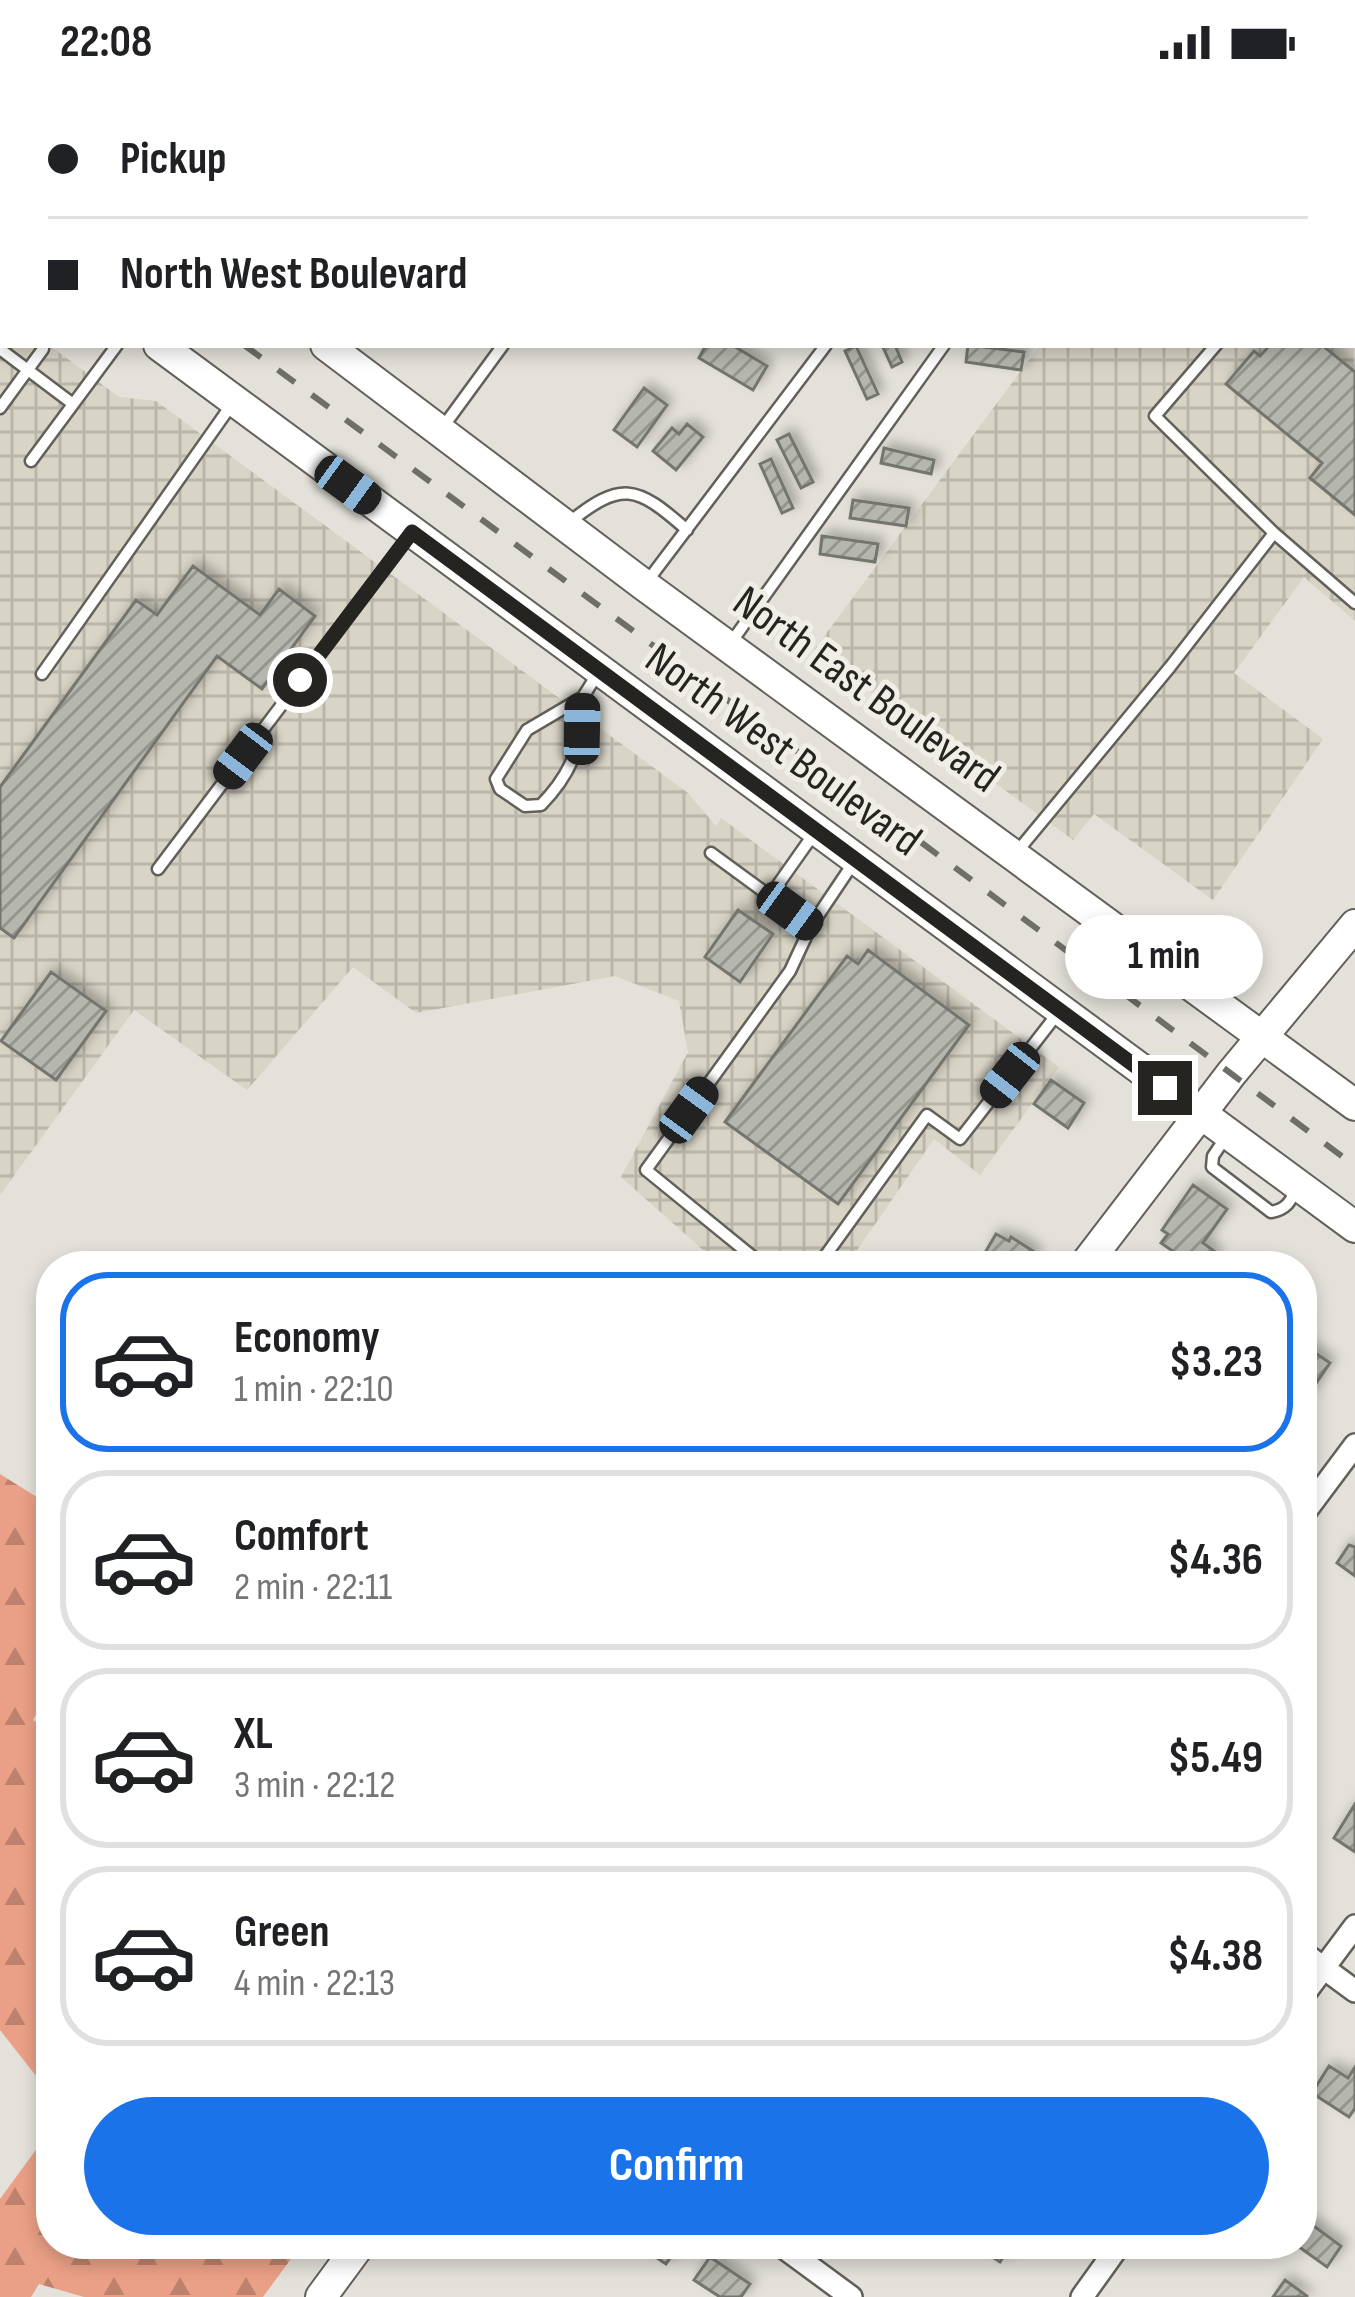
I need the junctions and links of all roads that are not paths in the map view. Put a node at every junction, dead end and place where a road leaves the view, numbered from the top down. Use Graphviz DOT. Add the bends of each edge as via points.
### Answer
graph roads {
  1 [pos="115,348"];
  2 [pos="163,348"];
  3 [pos="330,348"];
  4 [pos="501,348"];
  5 [pos="824,348"];
  6 [pos="942,348"];
  7 [pos="1213,348"];
  8 [pos="0,349"];
  9 [pos="43,350"];
  10 [pos="28,370"];
  11 [pos="234,401"];
  12 [pos="73,404"];
  13 [pos="0,408"];
  14 [pos="441,430"];
  15 [pos="31,461"];
  16 [pos="566,525"];
  17 [pos="687,530"];
  18 [pos="412,532"];
  19 [pos="1274,533"];
  20 [pos="644,585"];
  21 [pos="1355,603"];
  22 [pos="728,646"];
  23 [pos="600,670"];
  24 [pos="42,674"];
  25 [pos="583,698"];
  26 [pos="816,830"];
  27 [pos="711,853"];
  28 [pos="1015,854"];
  29 [pos="856,860"];
  30 [pos="158,869"];
  31 [pos="770,896"];
  32 [pos="812,926"];
  33 [pos="1355,926"];
  34 [pos="1060,1011"];
  35 [pos="1262,1037"];
  36 [pos="1355,1105"];
  37 [pos="1200,1113"];
  38 [pos="1355,1227"];
  39 [pos="746,1251"];
  40 [pos="829,1251"];
  41 [pos="1095,1251"];
  42 [pos="1355,1445"];
  43 [pos="1317,1496"];
  44 [pos="1355,1925"];
  45 [pos="1317,1963"];
  46 [pos="1324,1968"];
  47 [pos="1317,1977"];
  48 [pos="1355,1991"];
  49 [pos="350,2259"];
  50 [pos="799,2259"];
  51 [pos="1109,2259"];
  52 [pos="321,2297"];
  53 [pos="851,2297"];
  54 [pos="1082,2297"];
  1 -- 12 [label="lane"];
  2 -- 11 [label="main road, North West Boulevard"];
  3 -- 14 [label="main road, North East Boulevard"];
  4 -- 14 [label="lane"];
  5 -- 17 [label="lane"];
  6 -- 22 [label="lane"];
  7 -- 19 [label="lane" via="1155,416"];
  8 -- 10 [label="lane"];
  9 -- 10 [label="lane"];
  10 -- 12 [label="lane"];
  10 -- 13 [label="lane"];
  11 -- 18 [label="main road, North West Boulevard"];
  11 -- 24 [label="lane"];
  12 -- 15 [label="lane"];
  14 -- 16 [label="main road, North East Boulevard"];
  16 -- 17 [label="lane" via="624,491 644,496"];
  16 -- 20 [label="main road, North East Boulevard"];
  17 -- 20 [label="lane"];
  18 -- 23 [label="main road, North West Boulevard"];
  18 -- 30 [label="lane"];
  19 -- 21 [label="lane"];
  19 -- 28 [label="lane"];
  20 -- 22 [label="main road, North East Boulevard"];
  22 -- 28 [label="main road, North East Boulevard"];
  23 -- 25 [label="lane"];
  23 -- 26 [label="main road, North West Boulevard"];
  25 -- 25 [label="lane" via="527,730 496,779 500,789 525,806 541,805 556,790 576,755"];
  26 -- 29 [label="main road, North West Boulevard"];
  26 -- 31 [label="lane"];
  27 -- 31 [label="lane"];
  28 -- 35 [label="main road, North East Boulevard"];
  29 -- 32 [label="lane"];
  29 -- 34 [label="main road, North West Boulevard"];
  31 -- 32 [label="lane"];
  32 -- 39 [label="lane" via="790,971 646,1170"];
  33 -- 35 [label="main road"];
  34 -- 37 [label="main road, North West Boulevard"];
  34 -- 40 [label="lane" via="960,1139 928,1115"];
  35 -- 36 [label="main road, North East Boulevard"];
  35 -- 37 [label="main road"];
  37 -- 38 [label="main road, North West Boulevard"];
  37 -- 41 [label="main road"];
  42 -- 43 [label="street"];
  44 -- 46 [label="street"];
  45 -- 46 [label="street"];
  46 -- 47 [label="street"];
  46 -- 48 [label="street"];
  49 -- 52 [label="main road"];
  50 -- 53 [label="street"];
  51 -- 54 [label="street"];
}
